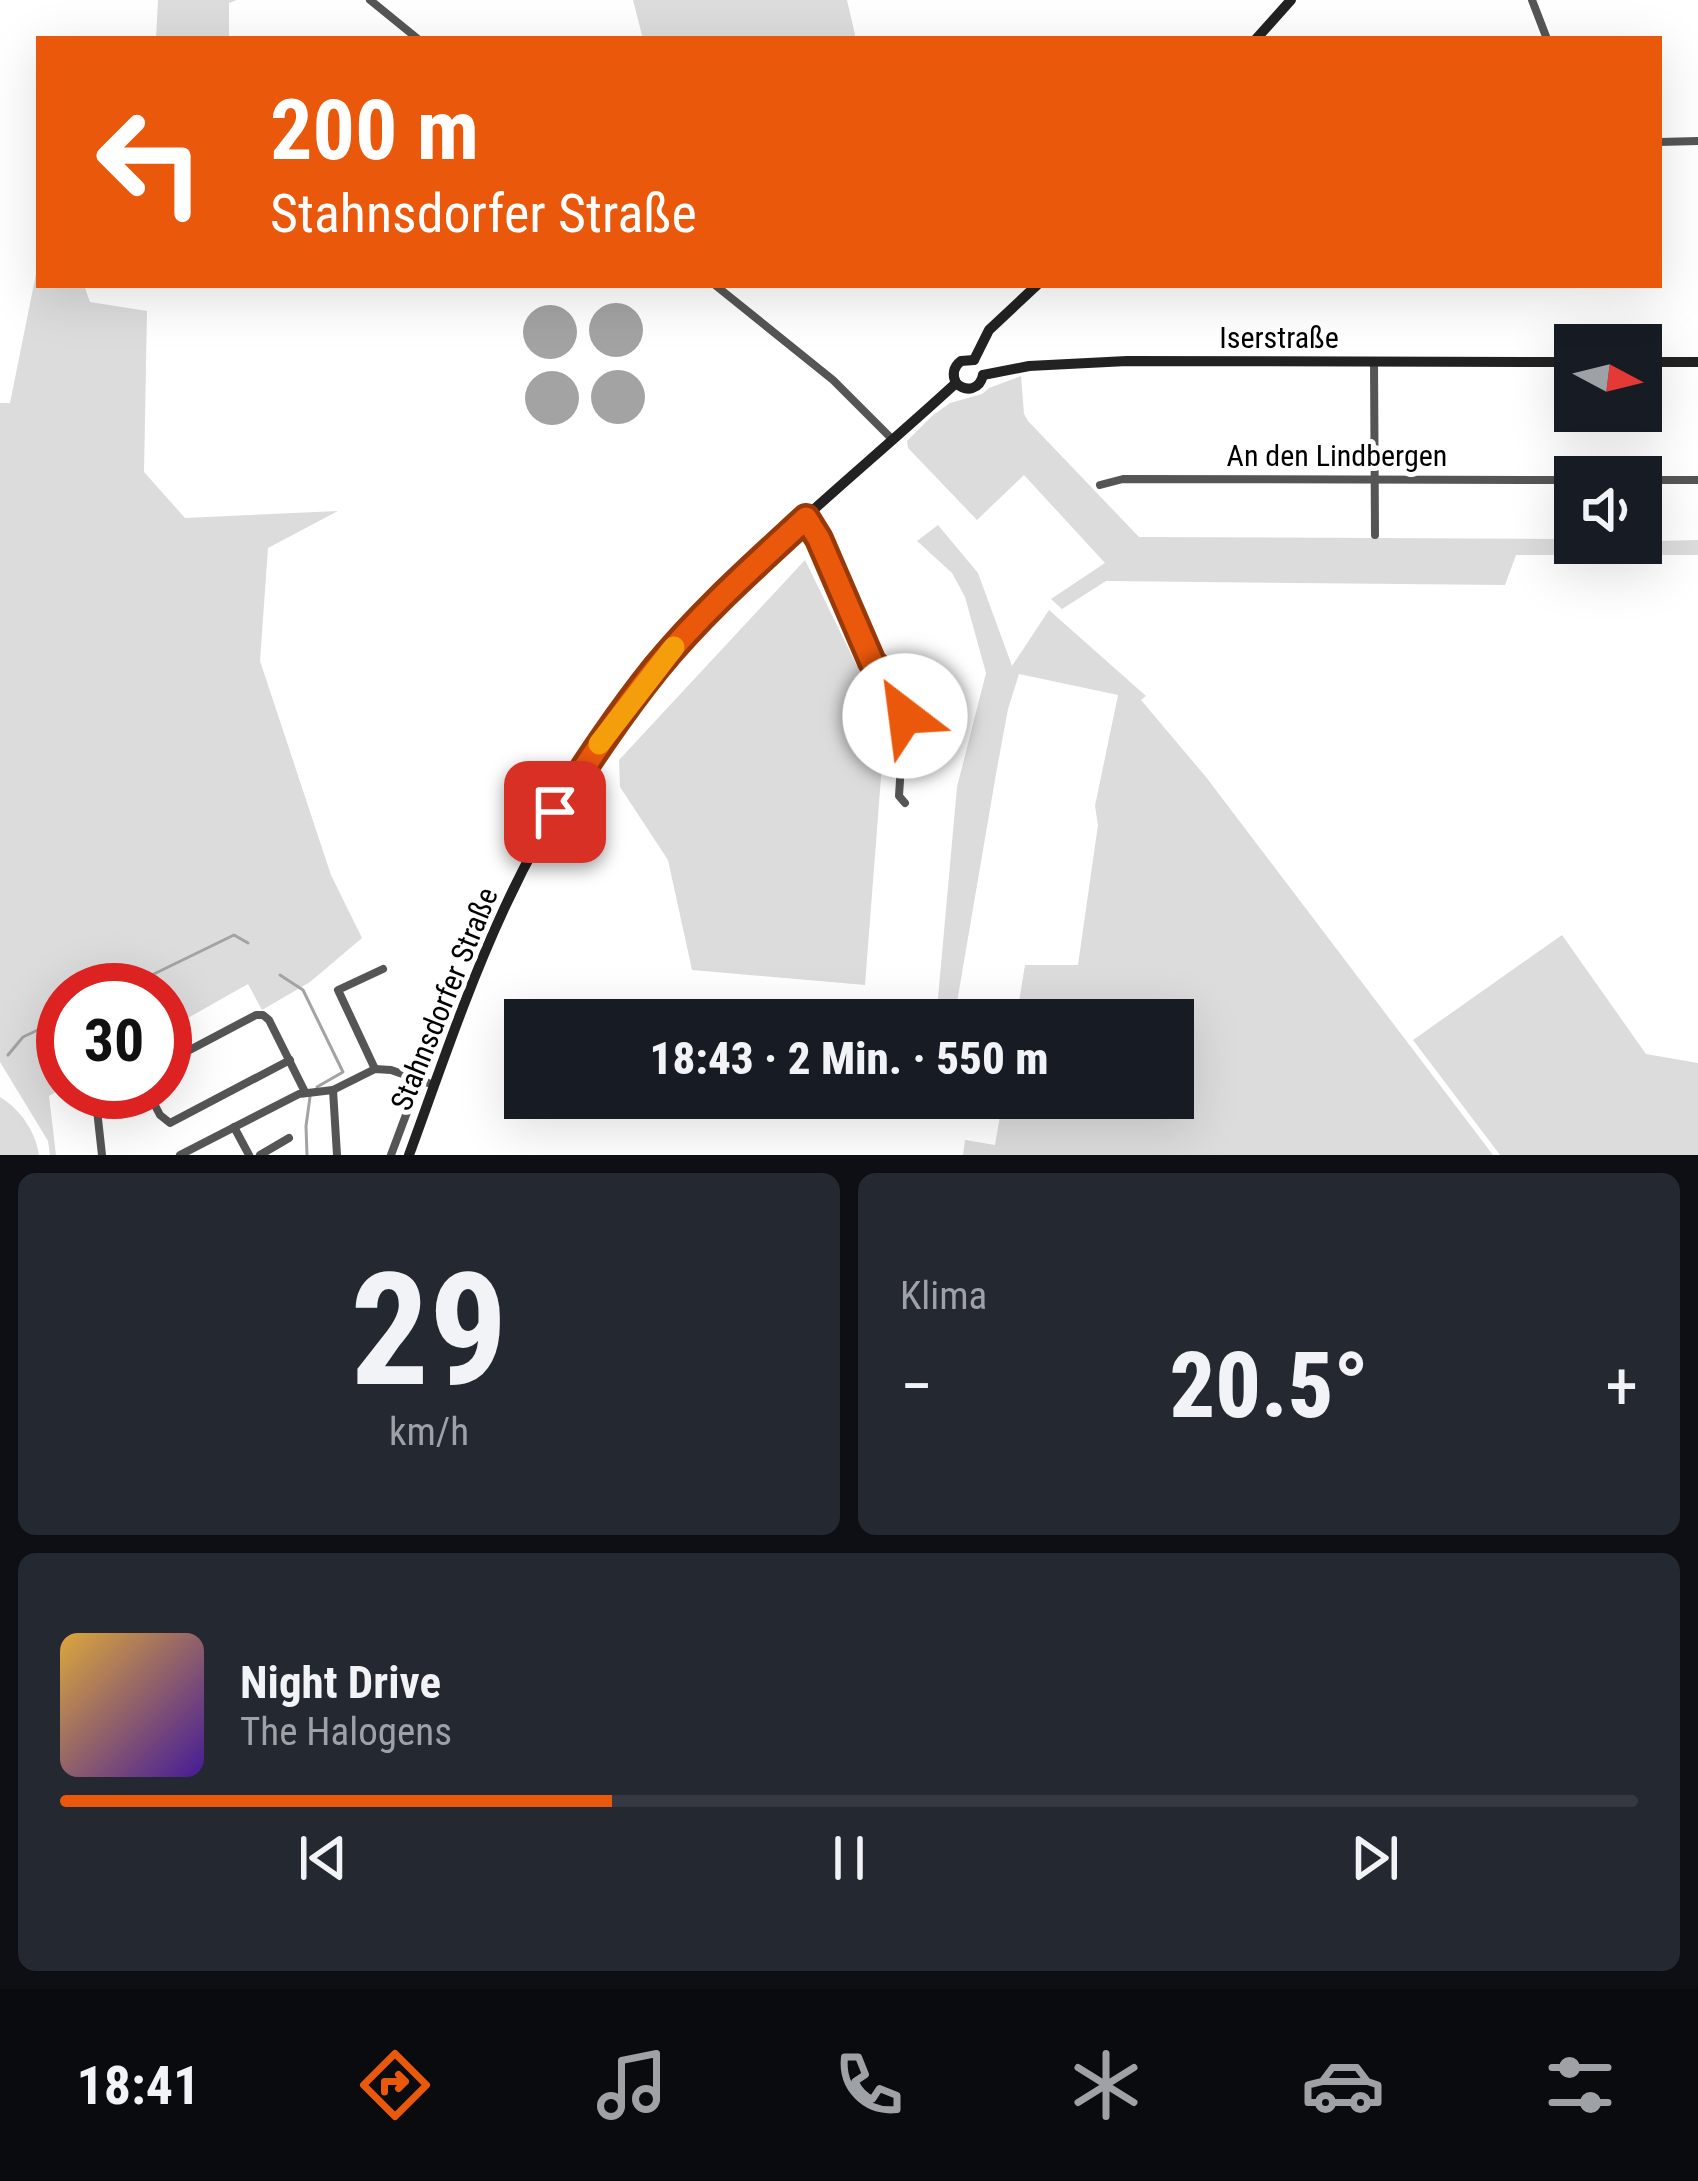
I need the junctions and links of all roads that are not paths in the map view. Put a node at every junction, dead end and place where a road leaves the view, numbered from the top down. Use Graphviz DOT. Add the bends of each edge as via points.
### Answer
graph roads {
  1 [pos="370,0"];
  2 [pos="1291,0"];
  3 [pos="1532,0"];
  4 [pos="414,36"];
  5 [pos="1259,36"];
  6 [pos="1545,36"];
  7 [pos="1698,141"];
  8 [pos="1662,142"];
  9 [pos="719,288"];
  10 [pos="1033,288"];
  11 [pos="974,360"];
  12 [pos="1374,362"];
  13 [pos="1554,362"];
  14 [pos="1662,362"];
  15 [pos="1698,362"];
  16 [pos="983,375"];
  17 [pos="956,383"];
  18 [pos="893,440"];
  19 [pos="1374,479"];
  20 [pos="1554,480"];
  21 [pos="1662,480"];
  22 [pos="1698,480"];
  23 [pos="1100,485"];
  24 [pos="806,518"];
  25 [pos="1375,535"];
  26 [pos="904,802"];
  27 [pos="382,969"];
  28 [pos="192,1049"];
  29 [pos="290,1060"];
  30 [pos="375,1069"];
  31 [pos="419,1080"];
  32 [pos="434,1085"];
  33 [pos="333,1090"];
  34 [pos="305,1092"];
  35 [pos="192,1111"];
  36 [pos="97,1119"];
  37 [pos="234,1127"];
  38 [pos="289,1138"];
  39 [pos="102,1155"];
  40 [pos="180,1155"];
  41 [pos="249,1155"];
  42 [pos="260,1155"];
  43 [pos="337,1155"];
  44 [pos="391,1155"];
  45 [pos="409,1155"];
  1 -- 4 [label="street"];
  2 -- 5 [label="street"];
  3 -- 6 [label="street"];
  7 -- 8 [label="street"];
  9 -- 18 [label="street"];
  10 -- 11 [label="street" via="989,331"];
  11 -- 16 [label="street"];
  11 -- 17 [label="street" via="958,364"];
  12 -- 13 [label="street, Iserstraße"];
  12 -- 16 [label="street, Iserstraße" via="1127,361"];
  12 -- 19 [label="street"];
  14 -- 15 [label="street"];
  16 -- 17 [label="street" via="973,388"];
  17 -- 18 [label="street, Stahnsdorfer Straße"];
  18 -- 24 [label="street, Stahnsdorfer Straße"];
  19 -- 20 [label="street, An den Lindbergen"];
  19 -- 23 [label="street, An den Lindbergen"];
  19 -- 25 [label="street"];
  21 -- 22 [label="street"];
  24 -- 26 [label="street" via="872,662 905,700"];
  24 -- 32 [label="street, Stahnsdorfer Straße" via="694,625 599,743 505,907"];
  27 -- 30 [label="street" via="338,990"];
  28 -- 29 [label="street" via="263,1015"];
  29 -- 34 [label="street"];
  29 -- 35 [label="street"];
  30 -- 31 [label="street"];
  30 -- 33 [label="street"];
  31 -- 32 [label="street"];
  31 -- 44 [label="street"];
  32 -- 45 [label="street, Stahnsdorfer Straße"];
  33 -- 34 [label="street"];
  33 -- 43 [label="street"];
  34 -- 37 [label="street"];
  36 -- 39 [label="street"];
  37 -- 40 [label="street"];
  37 -- 41 [label="street"];
  38 -- 42 [label="street"];
}
